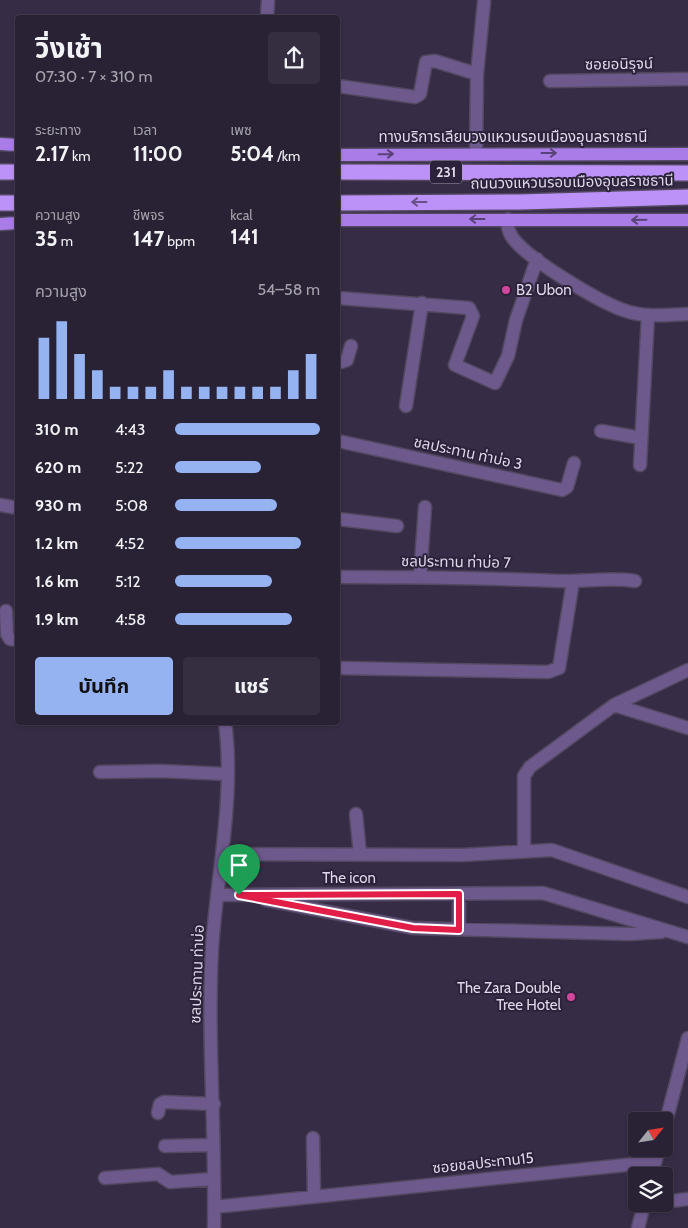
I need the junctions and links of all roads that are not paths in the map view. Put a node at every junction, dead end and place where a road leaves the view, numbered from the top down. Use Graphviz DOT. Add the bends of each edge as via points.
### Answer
graph roads {
  1 [pos="268,0"];
  2 [pos="484,2"];
  3 [pos="267,15"];
  4 [pos="477,74"];
  5 [pos="688,79"];
  6 [pos="550,81"];
  7 [pos="340,86"];
  8 [pos="0,144"];
  9 [pos="15,145"];
  10 [pos="476,153"];
  11 [pos="688,154"];
  12 [pos="340,155"];
  13 [pos="0,172"];
  14 [pos="15,172"];
  15 [pos="340,172"];
  16 [pos="688,173"];
  17 [pos="688,197"];
  18 [pos="0,202"];
  19 [pos="15,203"];
  20 [pos="340,203"];
  21 [pos="508,219"];
  22 [pos="340,220"];
  23 [pos="688,220"];
  24 [pos="15,223"];
  25 [pos="0,224"];
  26 [pos="537,260"];
  27 [pos="340,298"];
  28 [pos="422,303"];
  29 [pos="688,314"];
  30 [pos="648,315"];
  31 [pos="351,346"];
  32 [pos="340,362"];
  33 [pos="406,406"];
  34 [pos="601,431"];
  35 [pos="641,438"];
  36 [pos="340,441"];
  37 [pos="574,463"];
  38 [pos="640,464"];
  39 [pos="0,505"];
  40 [pos="15,508"];
  41 [pos="425,508"];
  42 [pos="340,519"];
  43 [pos="397,526"];
  44 [pos="420,576"];
  45 [pos="340,577"];
  46 [pos="573,581"];
  47 [pos="635,581"];
  48 [pos="6,611"];
  49 [pos="15,640"];
  50 [pos="340,668"];
  51 [pos="688,670"];
  52 [pos="614,705"];
  53 [pos="225,725"];
  54 [pos="688,728"];
  55 [pos="100,772"];
  56 [pos="227,774"];
  57 [pos="356,814"];
  58 [pos="524,851"];
  59 [pos="222,854"];
  60 [pos="360,854"];
  61 [pos="459,894"];
  62 [pos="219,895"];
  63 [pos="239,895"];
  64 [pos="688,898"];
  65 [pos="459,930"];
  66 [pos="669,931"];
  67 [pos="688,937"];
  68 [pos="687,1043"];
  69 [pos="214,1104"];
  70 [pos="669,1112"];
  71 [pos="158,1113"];
  72 [pos="313,1138"];
  73 [pos="214,1145"];
  74 [pos="165,1146"];
  75 [pos="656,1158"];
  76 [pos="655,1162"];
  77 [pos="654,1167"];
  78 [pos="105,1178"];
  79 [pos="214,1178"];
  80 [pos="314,1196"];
  81 [pos="688,1199"];
  82 [pos="673,1201"];
  83 [pos="214,1207"];
  84 [pos="643,1212"];
  85 [pos="214,1228"];
  86 [pos="638,1228"];
  1 -- 3 [label="street"];
  2 -- 4 [label="street"];
  4 -- 7 [label="street" via="435,61 426,62 420,94 415,97"];
  4 -- 10 [label="street"];
  5 -- 6 [label="street, ซอยอนิรุจน์"];
  8 -- 9 [label="main road"];
  10 -- 11 [label="main road, ทางบริการเลียบวงแหวนรอบเมืองอุบลราชธานี, one-way"];
  12 -- 10 [label="main road, ทางบริการเลียบวงแหวนรอบเมืองอุบลราชธานี, one-way"];
  13 -- 14 [label="highway"];
  15 -- 16 [label="highway, ถนนวงแหวนรอบเมืองอุบลราชธานี / 231"];
  17 -- 20 [label="highway, ถนนวงแหวนรอบเมืองอุบลราชธานี / 231, one-way"];
  18 -- 19 [label="highway"];
  21 -- 22 [label="main road, one-way"];
  23 -- 21 [label="main road, one-way"];
  21 -- 26 [label="street" via="507,228 512,238"];
  24 -- 25 [label="main road"];
  26 -- 28 [label="street" via="516,320 508,356 495,383 455,365 473,316 469,308"];
  26 -- 30 [label="street" via="599,299 624,311"];
  27 -- 28 [label="street"];
  28 -- 33 [label="street"];
  29 -- 30 [label="street"];
  30 -- 35 [label="street"];
  31 -- 32 [label="street" via="347,360"];
  34 -- 35 [label="street"];
  35 -- 38 [label="street"];
  36 -- 37 [label="street, ชลประทาน ท่าบ่อ 3" via="562,490 567,487"];
  39 -- 40 [label="street"];
  41 -- 44 [label="street"];
  42 -- 43 [label="street"];
  44 -- 45 [label="street, ชลประทาน ท่าบ่อ 7"];
  44 -- 46 [label="street, ชลประทาน ท่าบ่อ 7"];
  46 -- 47 [label="street, ชลประทาน ท่าบ่อ 7" via="610,577"];
  46 -- 50 [label="street" via="559,668 556,670"];
  48 -- 49 [label="street" via="7,634"];
  51 -- 52 [label="street"];
  52 -- 54 [label="street"];
  52 -- 58 [label="street" via="526,771"];
  53 -- 56 [label="street, ชลประทาน ท่าบ่อ"];
  55 -- 56 [label="street"];
  56 -- 59 [label="street, ชลประทาน ท่าบ่อ"];
  57 -- 60 [label="street"];
  58 -- 60 [label="street" via="463,855"];
  58 -- 64 [label="street" via="552,850"];
  59 -- 60 [label="street"];
  59 -- 62 [label="street, ชลประทาน ท่าบ่อ"];
  61 -- 63 [label="street, The icon"];
  61 -- 65 [label="street"];
  61 -- 66 [label="street, The icon" via="543,894"];
  62 -- 63 [label="street, The icon"];
  62 -- 69 [label="street, ชลประทาน ท่าบ่อ" via="212,948"];
  63 -- 65 [label="street, The icon" via="413,928"];
  65 -- 66 [label="street, The icon" via="630,934"];
  66 -- 67 [label="street, The icon"];
  68 -- 70 [label="street"];
  69 -- 71 [label="street" via="164,1102 160,1104"];
  69 -- 73 [label="street, ชลประทาน ท่าบ่อ"];
  72 -- 80 [label="street"];
  73 -- 74 [label="street"];
  73 -- 79 [label="street, ชลประทาน ท่าบ่อ"];
  75 -- 76 [label="street"];
  76 -- 77 [label="street"];
  76 -- 80 [label="street, ซอยชลประทาน15"];
  78 -- 79 [label="street" via="158,1174 170,1182"];
  79 -- 83 [label="street, ชลประทาน ท่าบ่อ"];
  80 -- 83 [label="street, ซอยชลประทาน15"];
  81 -- 82 [label="street"];
  83 -- 85 [label="street, ชลประทาน ท่าบ่อ"];
  84 -- 86 [label="street"];
}
